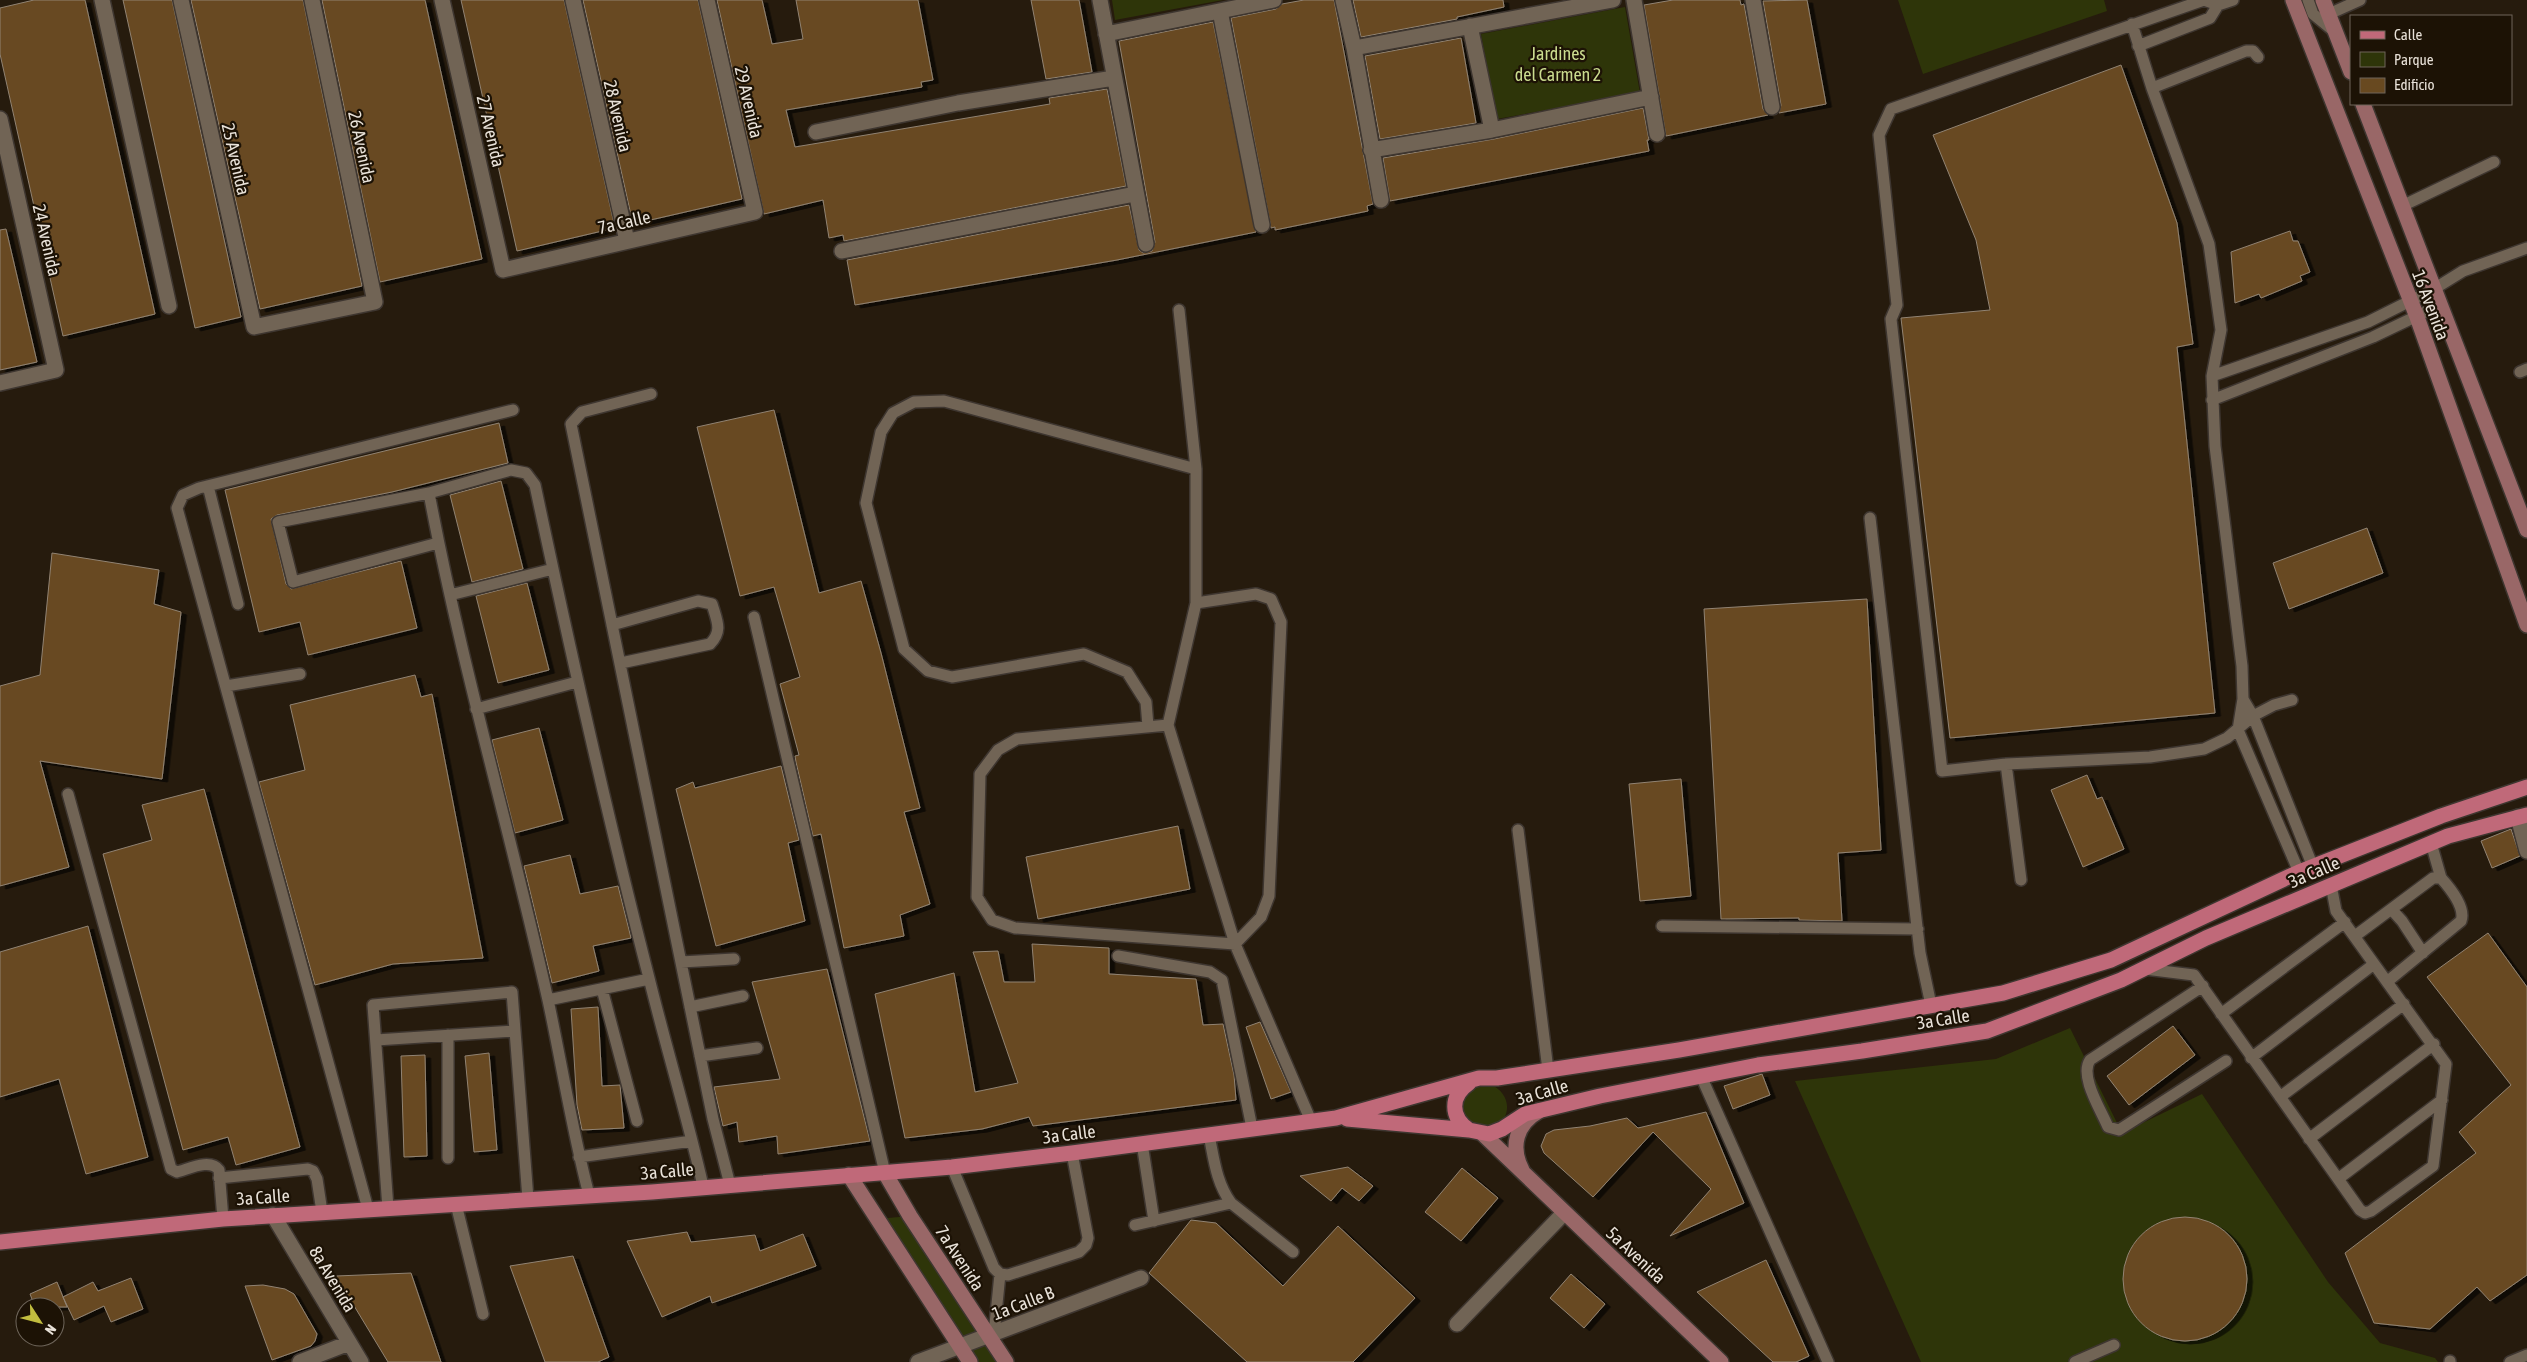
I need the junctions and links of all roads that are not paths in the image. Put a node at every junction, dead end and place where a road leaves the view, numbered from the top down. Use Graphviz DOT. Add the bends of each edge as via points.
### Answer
graph roads {
  1 [pos="102,0"];
  2 [pos="181,0"];
  3 [pos="312,0"];
  4 [pos="442,0"];
  5 [pos="573,0"];
  6 [pos="706,0"];
  7 [pos="1100,0"];
  8 [pos="1274,0"];
  9 [pos="1343,0"];
  10 [pos="1613,0"];
  11 [pos="1634,0"];
  12 [pos="1752,0"];
  13 [pos="2233,0"];
  14 [pos="2293,0"];
  15 [pos="2308,0"];
  16 [pos="2360,0"];
  17 [pos="2218,5"];
  18 [pos="2326,7"];
  19 [pos="1220,11"];
  20 [pos="2132,24"];
  21 [pos="1470,26"];
  22 [pos="2336,33"];
  23 [pos="1106,34"];
  24 [pos="2138,46"];
  25 [pos="1354,48"];
  26 [pos="2258,56"];
  27 [pos="2350,69"];
  28 [pos="1114,78"];
  29 [pos="2152,88"];
  30 [pos="1651,97"];
  31 [pos="2363,105"];
  32 [pos="1772,107"];
  33 [pos="0,119"];
  34 [pos="1492,130"];
  35 [pos="816,132"];
  36 [pos="1657,134"];
  37 [pos="1371,150"];
  38 [pos="2494,162"];
  39 [pos="1135,194"];
  40 [pos="1381,200"];
  41 [pos="2402,206"];
  42 [pos="755,212"];
  43 [pos="1262,225"];
  44 [pos="627,241"];
  45 [pos="1146,244"];
  46 [pos="2527,248"];
  47 [pos="842,251"];
  48 [pos="503,270"];
  49 [pos="2434,289"];
  50 [pos="2409,300"];
  51 [pos="375,302"];
  52 [pos="2440,305"];
  53 [pos="169,306"];
  54 [pos="1179,310"];
  55 [pos="2417,318"];
  56 [pos="2212,376"];
  57 [pos="0,383"];
  58 [pos="651,394"];
  59 [pos="2212,400"];
  60 [pos="513,410"];
  61 [pos="1196,469"];
  62 [pos="208,486"];
  63 [pos="429,493"];
  64 [pos="1870,518"];
  65 [pos="2527,530"];
  66 [pos="438,543"];
  67 [pos="552,569"];
  68 [pos="450,595"];
  69 [pos="1196,603"];
  70 [pos="238,604"];
  71 [pos="754,617"];
  72 [pos="612,625"];
  73 [pos="2527,625"];
  74 [pos="621,663"];
  75 [pos="300,674"];
  76 [pos="577,682"];
  77 [pos="226,686"];
  78 [pos="2243,699"];
  79 [pos="2292,700"];
  80 [pos="476,709"];
  81 [pos="2253,716"];
  82 [pos="1168,725"];
  83 [pos="1148,726"];
  84 [pos="2238,730"];
  85 [pos="2006,764"];
  86 [pos="2525,786"];
  87 [pos="68,794"];
  88 [pos="2522,816"];
  89 [pos="1518,830"];
  90 [pos="2430,843"];
  91 [pos="2527,851"];
  92 [pos="2306,870"];
  93 [pos="2440,878"];
  94 [pos="2021,880"];
  95 [pos="2331,885"];
  96 [pos="2392,910"];
  97 [pos="2345,922"];
  98 [pos="1662,926"];
  99 [pos="1918,929"];
  100 [pos="2355,936"];
  101 [pos="1234,944"];
  102 [pos="2424,953"];
  103 [pos="1118,956"];
  104 [pos="734,959"];
  105 [pos="681,962"];
  106 [pos="2374,964"];
  107 [pos="2145,968"];
  108 [pos="649,979"];
  109 [pos="2388,981"];
  110 [pos="2203,986"];
  111 [pos="602,989"];
  112 [pos="743,996"];
  113 [pos="548,1000"];
  114 [pos="2404,1004"];
  115 [pos="1931,1005"];
  116 [pos="690,1007"];
  117 [pos="2222,1014"];
  118 [pos="515,1031"];
  119 [pos="448,1035"];
  120 [pos="376,1040"];
  121 [pos="2434,1044"];
  122 [pos="757,1048"];
  123 [pos="700,1056"];
  124 [pos="2251,1058"];
  125 [pos="2226,1061"];
  126 [pos="1548,1070"];
  127 [pos="1701,1076"];
  128 [pos="1470,1082"];
  129 [pos="2280,1098"];
  130 [pos="2442,1100"];
  131 [pos="1543,1109"];
  132 [pos="1336,1118"];
  133 [pos="637,1121"];
  134 [pos="1311,1121"];
  135 [pos="1252,1128"];
  136 [pos="1476,1132"];
  137 [pos="1208,1135"];
  138 [pos="2309,1139"];
  139 [pos="692,1141"];
  140 [pos="1142,1143"];
  141 [pos="1072,1153"];
  142 [pos="579,1157"];
  143 [pos="448,1158"];
  144 [pos="952,1167"];
  145 [pos="885,1173"];
  146 [pos="849,1175"];
  147 [pos="1525,1176"];
  148 [pos="219,1178"];
  149 [pos="2338,1179"];
  150 [pos="730,1185"];
  151 [pos="703,1186"];
  152 [pos="589,1195"];
  153 [pos="528,1199"];
  154 [pos="1231,1203"];
  155 [pos="456,1204"];
  156 [pos="388,1208"];
  157 [pos="368,1209"];
  158 [pos="322,1212"];
  159 [pos="1564,1213"];
  160 [pos="273,1215"];
  161 [pos="223,1219"];
  162 [pos="1154,1221"];
  163 [pos="1135,1225"];
  164 [pos="0,1242"];
  165 [pos="1293,1252"];
  166 [pos="1000,1274"];
  167 [pos="1141,1278"];
  168 [pos="483,1314"];
  169 [pos="1457,1324"];
  170 [pos="991,1335"];
  171 [pos="349,1343"];
  172 [pos="2114,1345"];
  173 [pos="960,1346"];
  174 [pos="2527,1355"];
  175 [pos="300,1362"];
  176 [pos="361,1362"];
  177 [pos="918,1362"];
  178 [pos="970,1362"];
  179 [pos="1006,1362"];
  180 [pos="1722,1362"];
  181 [pos="1828,1362"];
  182 [pos="2075,1362"];
  183 [pos="2510,1362"];
  1 -- 53 [label="street"];
  2 -- 51 [label="street, 25 Avenida" via="254,327"];
  3 -- 51 [label="street, 26 Avenida"];
  4 -- 48 [label="street, 27 Avenida"];
  5 -- 44 [label="street, 28 Avenida"];
  6 -- 42 [label="street, 29 Avenida"];
  7 -- 23 [label="street"];
  8 -- 19 [label="street"];
  9 -- 25 [label="street"];
  10 -- 21 [label="street"];
  11 -- 30 [label="street"];
  12 -- 32 [label="street"];
  13 -- 17 [label="lane"];
  14 -- 50 [label="main road, 16 Avenida"];
  15 -- 22 [label="lane" via="2314,14"];
  16 -- 18 [label="lane"];
  17 -- 20 [label="lane" via="2204,0"];
  17 -- 24 [label="lane" via="2210,18"];
  18 -- 22 [label="main road"];
  19 -- 23 [label="street"];
  19 -- 43 [label="street"];
  20 -- 24 [label="lane"];
  20 -- 85 [label="lane" via="1891,109 1879,135 1897,305 1891,319 1942,771"];
  21 -- 25 [label="street"];
  21 -- 34 [label="street"];
  22 -- 27 [label="main road"];
  23 -- 28 [label="street"];
  24 -- 29 [label="lane"];
  25 -- 37 [label="street"];
  26 -- 29 [label="lane" via="2254,51 2246,51"];
  28 -- 35 [label="street" via="958,103"];
  28 -- 39 [label="street"];
  29 -- 56 [label="lane" via="2209,244 2221,330"];
  30 -- 34 [label="street"];
  30 -- 36 [label="street"];
  31 -- 41 [label="main road, 16 Avenida"];
  33 -- 57 [label="street, 24 Avenida" via="56,370"];
  34 -- 37 [label="street"];
  37 -- 40 [label="street"];
  38 -- 41 [label="lane"];
  39 -- 45 [label="street"];
  39 -- 47 [label="street"];
  41 -- 49 [label="main road, 16 Avenida"];
  42 -- 44 [label="street, 7a Calle"];
  44 -- 48 [label="street, 7a Calle"];
  46 -- 49 [label="lane" via="2463,271"];
  49 -- 50 [label="lane"];
  49 -- 52 [label="main road, 16 Avenida"];
  50 -- 55 [label="main road, 16 Avenida"];
  50 -- 56 [label="lane" via="2353,328"];
  52 -- 55 [label="lane"];
  52 -- 65 [label="main road, 16 Avenida"];
  54 -- 61 [label="lane"];
  55 -- 59 [label="lane"];
  55 -- 73 [label="main road, 16 Avenida"];
  56 -- 59 [label="lane"];
  58 -- 72 [label="lane" via="582,412 571,424"];
  59 -- 78 [label="lane"];
  60 -- 62 [label="lane"];
  61 -- 69 [label="lane"];
  61 -- 83 [label="lane" via="944,401 914,402 893,413 881,432 866,503 904,649 928,671 952,677 1084,654 1127,672 1146,702"];
  62 -- 70 [label="lane"];
  62 -- 77 [label="lane" via="183,495 177,508"];
  63 -- 66 [label="lane"];
  63 -- 66 [label="lane" via="278,522 293,582"];
  63 -- 67 [label="lane" via="511,470 526,473 535,486"];
  64 -- 99 [label="lane"];
  66 -- 68 [label="lane"];
  67 -- 68 [label="lane"];
  67 -- 76 [label="lane"];
  68 -- 80 [label="lane"];
  69 -- 82 [label="lane"];
  69 -- 101 [label="lane" via="1256,594 1271,599 1281,622 1269,896 1261,917"];
  71 -- 145 [label="lane"];
  72 -- 74 [label="lane"];
  72 -- 74 [label="lane" via="698,601 712,604 719,629 710,644"];
  74 -- 105 [label="lane"];
  75 -- 77 [label="lane"];
  76 -- 80 [label="lane"];
  76 -- 108 [label="lane"];
  77 -- 157 [label="lane"];
  78 -- 81 [label="lane"];
  78 -- 84 [label="lane"];
  79 -- 81 [label="lane"];
  80 -- 113 [label="lane"];
  81 -- 84 [label="lane"];
  81 -- 92 [label="lane"];
  82 -- 83 [label="lane"];
  82 -- 101 [label="lane"];
  83 -- 101 [label="lane" via="1017,739 998,750 980,774 978,897 992,920 1015,928"];
  84 -- 85 [label="lane" via="2204,749 2150,757"];
  84 -- 92 [label="lane"];
  85 -- 94 [label="lane"];
  86 -- 92 [label="main road, 3a Calle"];
  87 -- 148 [label="lane" via="171,1169 176,1172 209,1164 219,1170"];
  88 -- 90 [label="main road, 3a Calle"];
  88 -- 91 [label="street"];
  89 -- 126 [label="lane"];
  90 -- 93 [label="lane"];
  90 -- 95 [label="main road, 3a Calle"];
  92 -- 115 [label="main road, 3a Calle" via="2111,960 2003,994"];
  93 -- 96 [label="lane" via="2433,878"];
  93 -- 102 [label="lane" via="2463,915 2461,921"];
  95 -- 97 [label="lane" via="2336,910"];
  95 -- 107 [label="main road, 3a Calle" via="2206,938"];
  96 -- 100 [label="lane"];
  96 -- 102 [label="lane"];
  97 -- 100 [label="lane"];
  97 -- 117 [label="lane"];
  98 -- 99 [label="lane"];
  99 -- 115 [label="lane"];
  100 -- 106 [label="lane"];
  101 -- 134 [label="lane"];
  102 -- 109 [label="lane"];
  103 -- 135 [label="lane" via="1210,972 1222,980"];
  104 -- 105 [label="lane"];
  105 -- 116 [label="lane"];
  106 -- 109 [label="lane"];
  106 -- 124 [label="lane"];
  107 -- 110 [label="lane" via="2194,975"];
  107 -- 127 [label="main road, 3a Calle" via="1988,1031"];
  108 -- 111 [label="lane"];
  108 -- 139 [label="lane"];
  109 -- 114 [label="lane"];
  110 -- 117 [label="lane"];
  110 -- 125 [label="lane" via="2090,1060 2086,1076 2108,1126 2119,1130"];
  111 -- 113 [label="lane"];
  111 -- 133 [label="lane"];
  112 -- 116 [label="lane"];
  113 -- 142 [label="lane"];
  114 -- 121 [label="lane"];
  114 -- 129 [label="lane"];
  115 -- 126 [label="main road, 3a Calle"];
  116 -- 123 [label="lane"];
  117 -- 124 [label="lane"];
  118 -- 119 [label="lane"];
  118 -- 120 [label="lane" via="512,992 373,1005"];
  118 -- 153 [label="lane"];
  119 -- 120 [label="lane"];
  119 -- 143 [label="lane"];
  120 -- 156 [label="lane"];
  121 -- 130 [label="lane" via="2446,1064"];
  121 -- 138 [label="lane"];
  122 -- 123 [label="lane"];
  123 -- 150 [label="lane"];
  124 -- 129 [label="lane"];
  126 -- 128 [label="main road, 3a Calle" via="1478,1078"];
  127 -- 131 [label="main road, 3a Calle"];
  127 -- 181 [label="lane"];
  128 -- 132 [label="main road, 3a Calle"];
  128 -- 136 [label="main road" via="1458,1094 1454,1105 1456,1117"];
  129 -- 138 [label="lane"];
  130 -- 149 [label="lane"];
  130 -- 149 [label="lane" via="2433,1166 2371,1211 2365,1212 2360,1210"];
  131 -- 136 [label="main road, 3a Calle" via="1515,1118 1494,1133"];
  131 -- 147 [label="main road, 5a Avenida" via="1523,1124 1515,1140 1517,1158"];
  132 -- 134 [label="main road, 3a Calle"];
  132 -- 136 [label="main road, 3a Calle"];
  134 -- 135 [label="main road, 3a Calle"];
  135 -- 137 [label="main road, 3a Calle"];
  136 -- 147 [label="main road, 5a Avenida"];
  137 -- 140 [label="main road, 3a Calle"];
  137 -- 154 [label="lane" via="1219,1185"];
  138 -- 149 [label="lane"];
  139 -- 142 [label="lane"];
  139 -- 151 [label="lane"];
  140 -- 141 [label="main road, 3a Calle"];
  140 -- 162 [label="lane"];
  141 -- 144 [label="main road, 3a Calle"];
  141 -- 166 [label="lane" via="1088,1238 1086,1245 1079,1252 1008,1275"];
  142 -- 152 [label="lane"];
  144 -- 145 [label="main road, 3a Calle"];
  144 -- 166 [label="lane" via="994,1268"];
  145 -- 146 [label="main road, 3a Calle"];
  145 -- 170 [label="main road, 7a Avenida" via="910,1216"];
  146 -- 150 [label="main road, 3a Calle"];
  146 -- 173 [label="main road"];
  147 -- 159 [label="main road, 5a Avenida"];
  148 -- 158 [label="lane" via="308,1169 317,1179"];
  148 -- 161 [label="lane"];
  150 -- 151 [label="main road, 3a Calle"];
  151 -- 152 [label="main road, 3a Calle"];
  152 -- 153 [label="main road, 3a Calle"];
  153 -- 155 [label="main road, 3a Calle"];
  154 -- 162 [label="lane"];
  154 -- 165 [label="lane"];
  155 -- 156 [label="main road, 3a Calle"];
  155 -- 168 [label="lane"];
  156 -- 157 [label="main road, 3a Calle"];
  157 -- 158 [label="main road, 3a Calle"];
  158 -- 160 [label="main road, 3a Calle"];
  159 -- 169 [label="street"];
  159 -- 180 [label="main road, 5a Avenida"];
  160 -- 161 [label="main road, 3a Calle"];
  160 -- 171 [label="street, 8a Avenida"];
  161 -- 164 [label="main road, 3a Calle"];
  162 -- 163 [label="lane"];
  166 -- 170 [label="lane"];
  167 -- 170 [label="street, 1a Calle B"];
  170 -- 173 [label="street, 1a Calle B"];
  170 -- 179 [label="main road, 7a Avenida"];
  171 -- 175 [label="street"];
  171 -- 176 [label="street, 8a Avenida"];
  172 -- 182 [label="lane"];
  173 -- 177 [label="street, 1a Calle B"];
  173 -- 178 [label="main road"];
  174 -- 183 [label="lane"];
}
